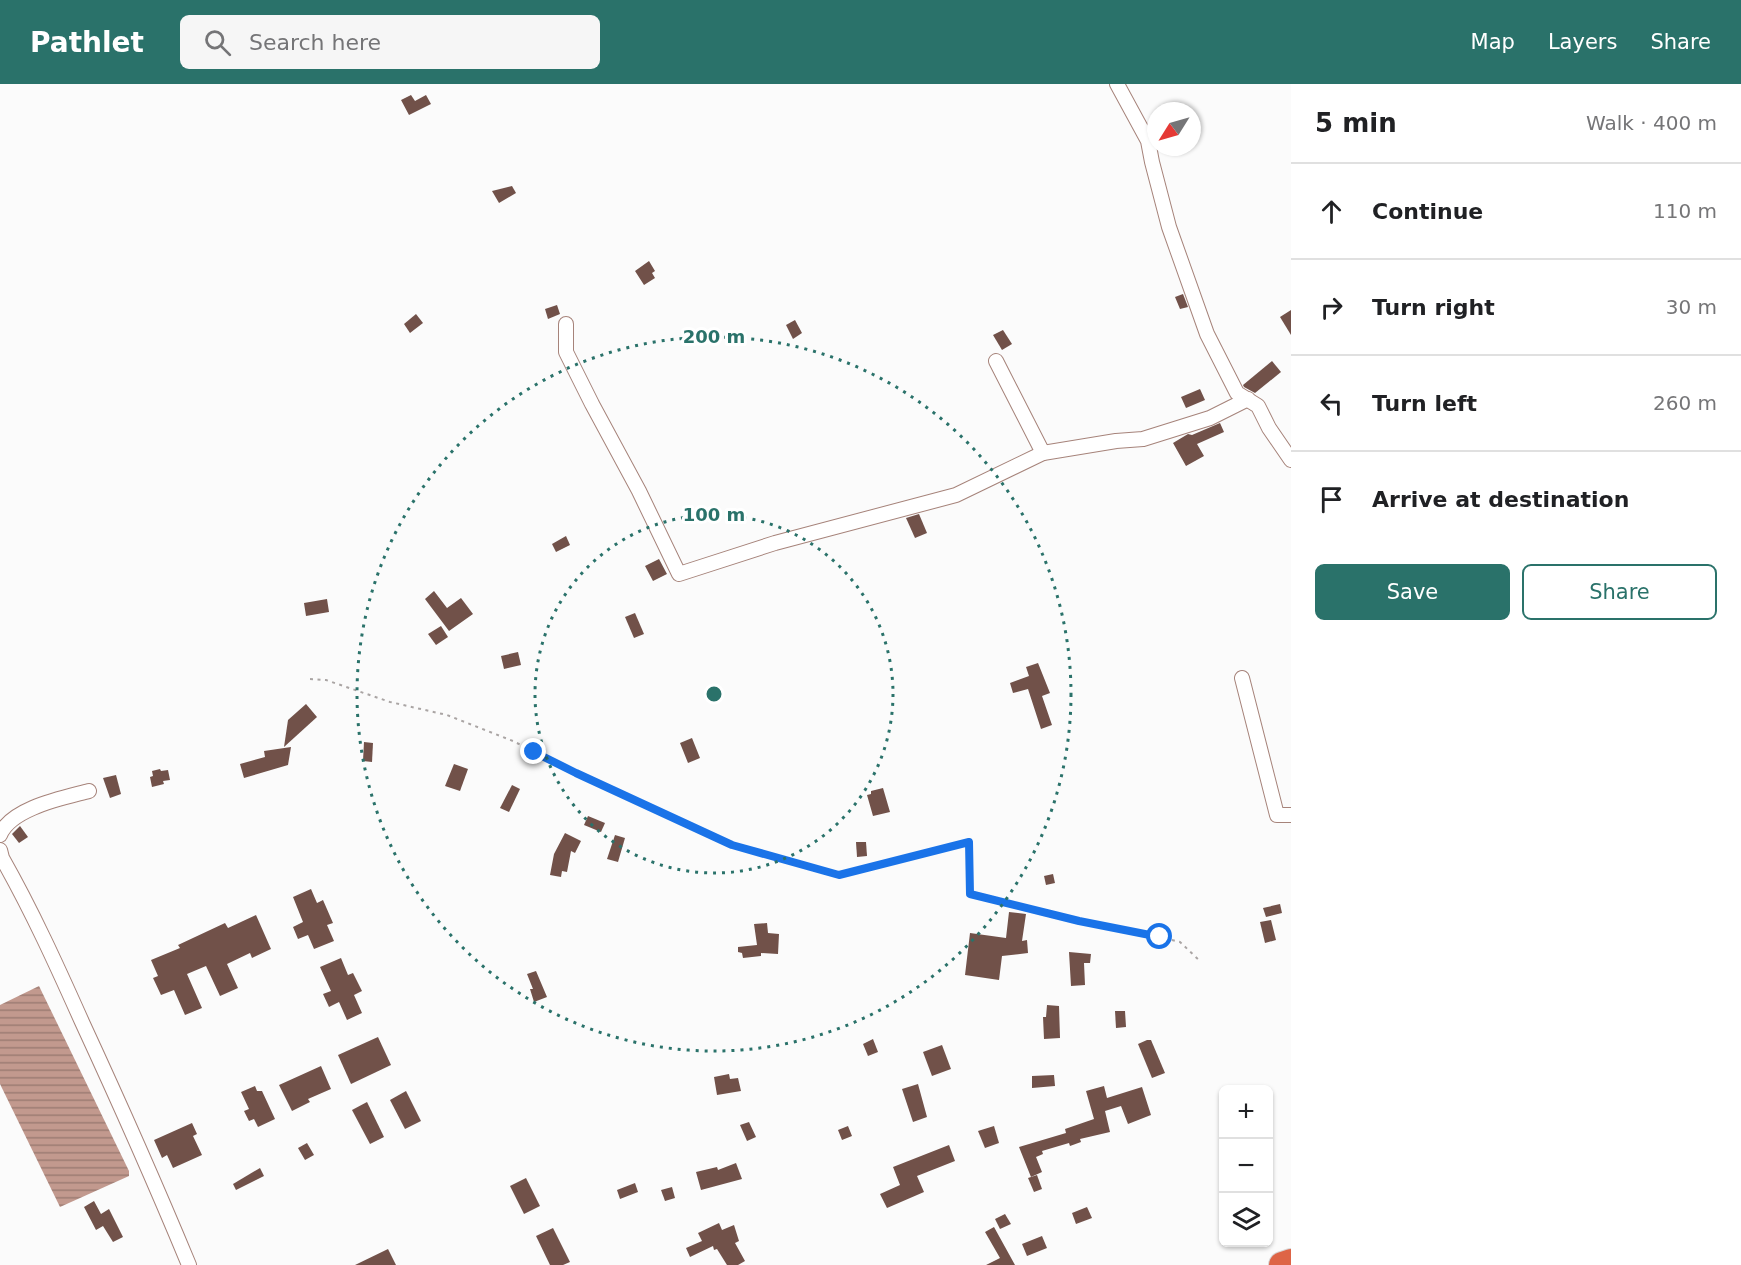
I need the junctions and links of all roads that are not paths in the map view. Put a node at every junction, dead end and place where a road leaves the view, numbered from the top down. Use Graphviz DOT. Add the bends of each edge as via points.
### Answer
graph roads {
  1 [pos="1117,84"];
  2 [pos="566,324"];
  3 [pos="996,361"];
  4 [pos="1248,399"];
  5 [pos="1043,453"];
  6 [pos="1291,460"];
  7 [pos="1242,678"];
  8 [pos="88,790"];
  9 [pos="1291,815"];
  10 [pos="1,829"];
  11 [pos="0,850"];
  12 [pos="1291,1262"];
  13 [pos="189,1265"];
  14 [pos="1282,1265"];
  1 -- 4 [label="street" via="1148,141 1169,227 1207,334 1237,393"];
  2 -- 5 [label="street" via="566,352 679,574 775,543 956,495"];
  3 -- 5 [label="street"];
  4 -- 5 [label="street" via="1210,418 1143,438"];
  4 -- 6 [label="street" via="1258,405"];
  7 -- 9 [label="street" via="1277,816"];
  8 -- 10 [label="street" via="28,809"];
  11 -- 13 [label="street" via="154,1180"];
  12 -- 14 [label="highway"];
}
